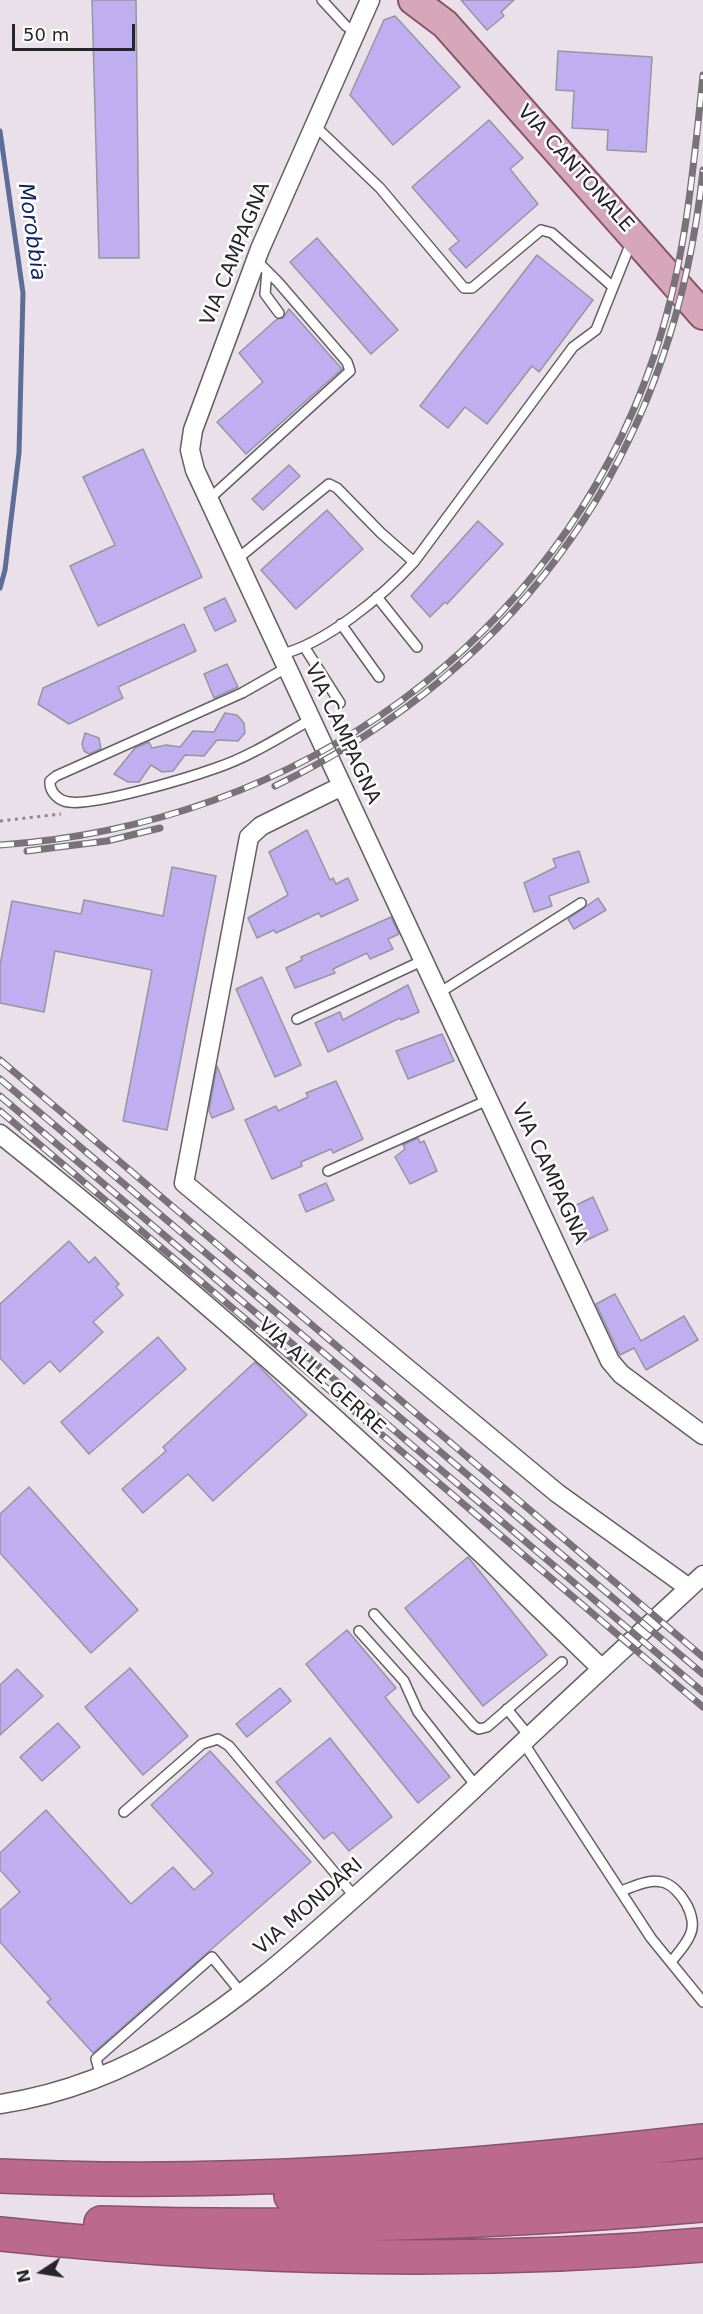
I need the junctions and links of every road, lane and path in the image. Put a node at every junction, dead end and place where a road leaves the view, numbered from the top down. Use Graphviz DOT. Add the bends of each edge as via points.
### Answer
graph roads {
  1 [pos="322,0"];
  2 [pos="413,0"];
  3 [pos="372,2"];
  4 [pos="439,12"];
  5 [pos="357,33"];
  6 [pos="314,125"];
  7 [pos="634,235"];
  8 [pos="262,266"];
  9 [pos="613,287"];
  10 [pos="279,313"];
  11 [pos="703,315"];
  12 [pos="208,500"];
  13 [pos="236,560"];
  14 [pos="414,562"];
  15 [pos="376,597"];
  16 [pos="341,624"];
  17 [pos="417,647"];
  18 [pos="305,648"];
  19 [pos="283,661"];
  20 [pos="379,677"];
  21 [pos="340,703"];
  22 [pos="310,720"];
  23 [pos="342,786"];
  24 [pos="68,813"];
  25 [pos="0,821"];
  26 [pos="581,903"];
  27 [pos="424,960"];
  28 [pos="439,993"];
  29 [pos="297,1019"];
  30 [pos="490,1099"];
  31 [pos="0,1134"];
  32 [pos="327,1171"];
  33 [pos="703,1435"];
  34 [pos="703,1575"];
  35 [pos="689,1588"];
  36 [pos="374,1614"];
  37 [pos="359,1631"];
  38 [pos="562,1662"];
  39 [pos="601,1668"];
  40 [pos="507,1709"];
  41 [pos="526,1739"];
  42 [pos="476,1786"];
  43 [pos="124,1812"];
  44 [pos="621,1891"];
  45 [pos="355,1897"];
  46 [pos="671,1962"];
  47 [pos="243,1995"];
  48 [pos="703,2002"];
  49 [pos="101,2077"];
  50 [pos="0,2104"];
  51 [pos="703,2141"];
  52 [pos="0,2176"];
  53 [pos="703,2176"];
  54 [pos="0,2190"];
  55 [pos="703,2205"];
  56 [pos="0,2219"];
  57 [pos="0,2235"];
  58 [pos="703,2245"];
  1 -- 5 [label="lane"];
  2 -- 4 [label="main road, VIA CANTONALE"];
  3 -- 5 [label="street, VIA CAMPAGNA"];
  4 -- 7 [label="main road, VIA CANTONALE"];
  5 -- 6 [label="street, VIA CAMPAGNA"];
  6 -- 8 [label="street, VIA CAMPAGNA"];
  6 -- 9 [label="lane" via="380,188 464,288 472,288 542,230 552,232"];
  7 -- 9 [label="lane"];
  7 -- 11 [label="main road, VIA CANTONALE"];
  8 -- 10 [label="lane" via="265,294"];
  8 -- 12 [label="street, VIA CAMPAGNA" via="193,430 190,450"];
  8 -- 12 [label="lane" via="347,362 350,371"];
  9 -- 14 [label="lane" via="596,330 573,347"];
  12 -- 13 [label="street, VIA CAMPAGNA"];
  13 -- 14 [label="lane" via="329,484"];
  13 -- 19 [label="street, VIA CAMPAGNA"];
  14 -- 15 [label="lane"];
  15 -- 16 [label="lane"];
  15 -- 17 [label="lane"];
  16 -- 18 [label="lane"];
  16 -- 20 [label="lane"];
  18 -- 19 [label="lane"];
  18 -- 21 [label="lane"];
  19 -- 22 [label="street, VIA CAMPAGNA"];
  19 -- 22 [label="lane" via="242,693 56,776 50,781 51,789 69,802 99,800 217,768"];
  22 -- 23 [label="street, VIA CAMPAGNA"];
  23 -- 27 [label="street, VIA CAMPAGNA"];
  23 -- 35 [label="street" via="261,826 249,837 184,1183 557,1493"];
  24 -- 25 [label="path"];
  26 -- 28 [label="lane"];
  27 -- 28 [label="street, VIA CAMPAGNA"];
  27 -- 29 [label="lane"];
  28 -- 30 [label="street, VIA CAMPAGNA"];
  30 -- 32 [label="lane"];
  30 -- 33 [label="street, VIA CAMPAGNA" via="610,1361 621,1374"];
  31 -- 39 [label="street, VIA ALLE GERRE" via="269,1359 471,1542"];
  34 -- 35 [label="street, VIA MONDARI"];
  35 -- 39 [label="street, VIA MONDARI"];
  36 -- 40 [label="lane" via="474,1726 483,1729"];
  37 -- 42 [label="lane" via="404,1681 418,1712"];
  38 -- 40 [label="lane"];
  39 -- 41 [label="street, VIA MONDARI"];
  40 -- 41 [label="lane"];
  41 -- 42 [label="street, VIA MONDARI"];
  41 -- 44 [label="lane"];
  42 -- 45 [label="street, VIA MONDARI"];
  43 -- 45 [label="lane" via="202,1744 218,1739 229,1746"];
  44 -- 46 [label="lane"];
  44 -- 46 [label="lane" via="648,1882 663,1882 686,1902 692,1934"];
  45 -- 47 [label="street, VIA MONDARI"];
  46 -- 48 [label="lane"];
  47 -- 49 [label="street, VIA MONDARI" via="170,2044"];
  47 -- 49 [label="lane" via="212,1957 96,2059"];
  49 -- 50 [label="street, VIA MONDARI"];
  51 -- 52 [label="highway" via="533,2159 326,2174 155,2180"];
  53 -- 54 [label="highway" via="518,2190 341,2196"];
  55 -- 56 [label="highway" via="540,2218 342,2225 167,2225"];
  57 -- 58 [label="highway" via="159,2248 381,2257 523,2256"];
}
